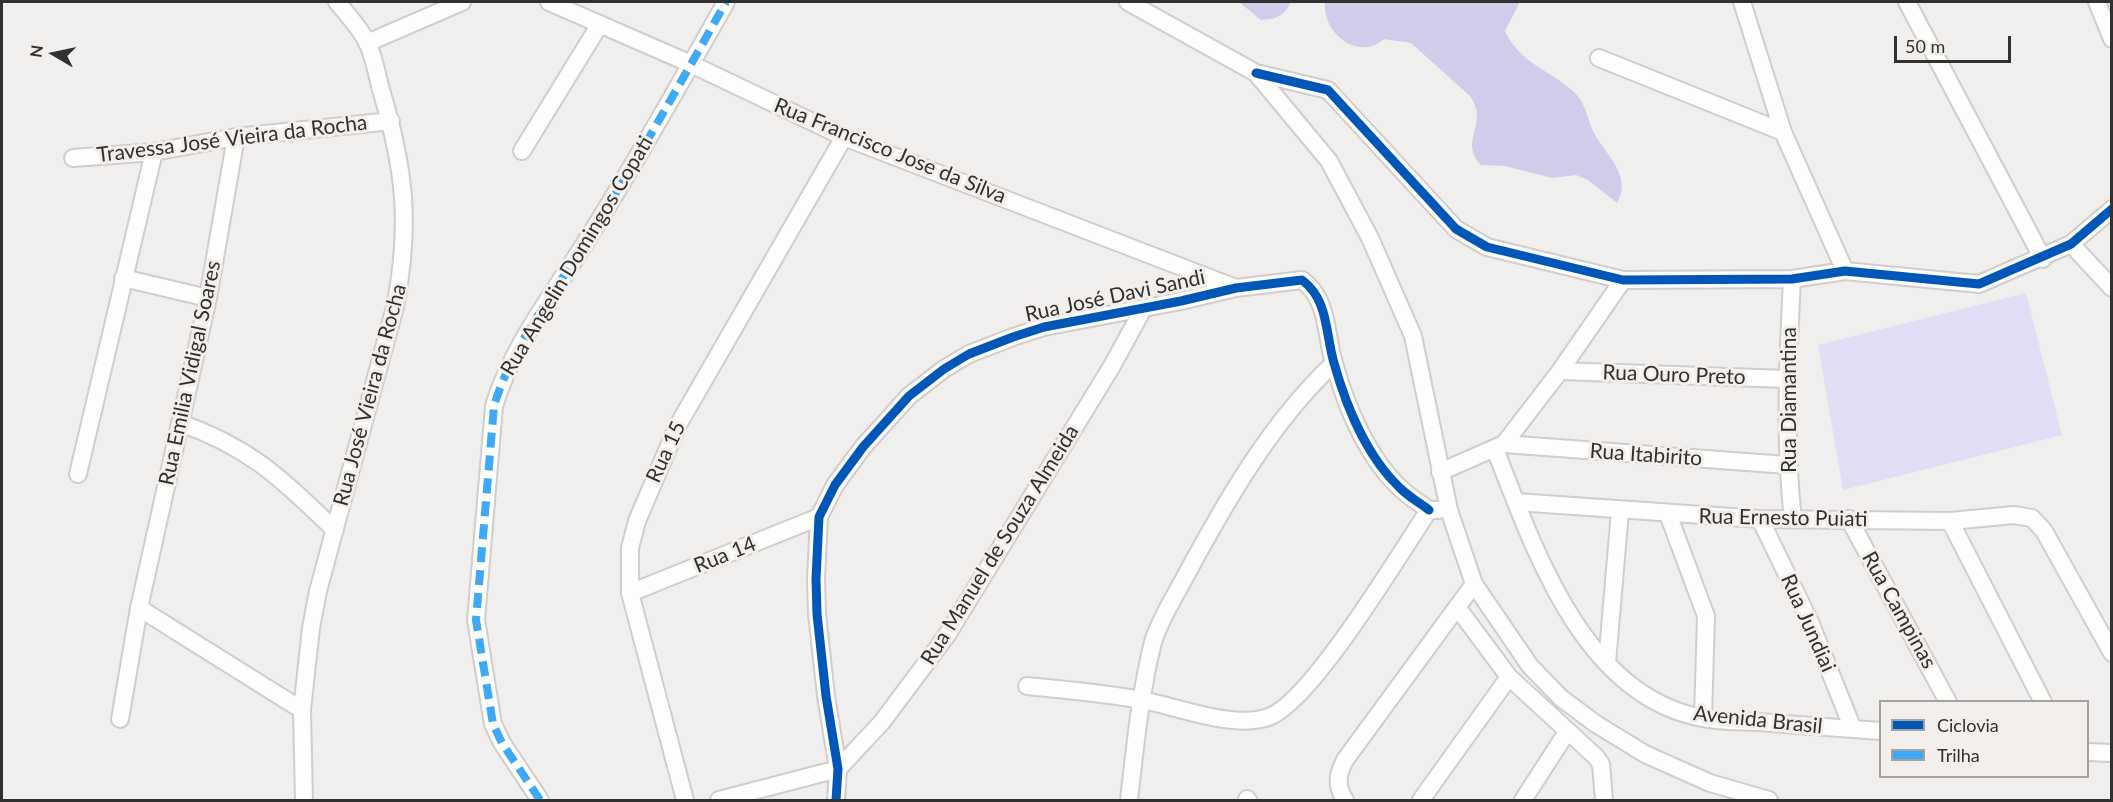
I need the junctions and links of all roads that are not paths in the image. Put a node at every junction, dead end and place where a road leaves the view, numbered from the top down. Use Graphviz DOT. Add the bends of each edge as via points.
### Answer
graph roads {
  1 [pos="337,2"];
  2 [pos="462,2"];
  3 [pos="549,2"];
  4 [pos="726,2"];
  5 [pos="1128,2"];
  6 [pos="1742,2"];
  7 [pos="1907,2"];
  8 [pos="2097,2"];
  9 [pos="600,24"];
  10 [pos="2112,39"];
  11 [pos="367,43"];
  12 [pos="1599,58"];
  13 [pos="691,64"];
  14 [pos="1256,73"];
  15 [pos="391,121"];
  16 [pos="1784,132"];
  17 [pos="236,137"];
  18 [pos="843,137"];
  19 [pos="522,151"];
  20 [pos="154,152"];
  21 [pos="73,158"];
  22 [pos="2112,209"];
  23 [pos="2071,244"];
  24 [pos="2043,259"];
  25 [pos="1845,271"];
  26 [pos="123,278"];
  27 [pos="1792,279"];
  28 [pos="1623,280"];
  29 [pos="1236,288"];
  30 [pos="2112,288"];
  31 [pos="208,298"];
  32 [pos="1143,309"];
  33 [pos="1334,363"];
  34 [pos="1560,371"];
  35 [pos="1787,379"];
  36 [pos="180,423"];
  37 [pos="1500,447"];
  38 [pos="1787,465"];
  39 [pos="1440,472"];
  40 [pos="78,474"];
  41 [pos="1516,502"];
  42 [pos="1430,510"];
  43 [pos="1449,510"];
  44 [pos="1620,511"];
  45 [pos="1668,514"];
  46 [pos="819,517"];
  47 [pos="1760,519"];
  48 [pos="1849,519"];
  49 [pos="1793,520"];
  50 [pos="1950,521"];
  51 [pos="335,530"];
  52 [pos="1474,584"];
  53 [pos="630,593"];
  54 [pos="1457,607"];
  55 [pos="139,608"];
  56 [pos="2112,653"];
  57 [pos="1607,663"];
  58 [pos="1509,677"];
  59 [pos="1027,686"];
  60 [pos="1141,700"];
  61 [pos="1947,700"];
  62 [pos="2042,700"];
  63 [pos="302,710"];
  64 [pos="1703,718"];
  65 [pos="120,719"];
  66 [pos="1853,729"];
  67 [pos="1879,731"];
  68 [pos="1568,732"];
  69 [pos="2089,753"];
  70 [pos="2112,753"];
  71 [pos="838,769"];
  72 [pos="304,801"];
  73 [pos="540,801"];
  74 [pos="685,801"];
  75 [pos="719,801"];
  76 [pos="836,801"];
  77 [pos="1129,801"];
  78 [pos="1345,801"];
  79 [pos="1421,801"];
  80 [pos="1523,801"];
  81 [pos="1604,801"];
  82 [pos="1769,801"];
  1 -- 11 [label="street, Rua José Vieira da Rocha"];
  2 -- 11 [label="street"];
  3 -- 9 [label="street, Rua Francisco Jose da Silva"];
  4 -- 13 [label="street, Rua Angelin Domingos Copati"];
  5 -- 14 [label="street"];
  6 -- 16 [label="street"];
  7 -- 24 [label="street"];
  8 -- 10 [label="street"];
  9 -- 13 [label="street, Rua Francisco Jose da Silva"];
  9 -- 19 [label="street"];
  11 -- 15 [label="street, Rua José Vieira da Rocha"];
  12 -- 16 [label="street"];
  13 -- 18 [label="street, Rua Francisco Jose da Silva"];
  13 -- 73 [label="street, Rua Angelin Domingos Copati" via="591,235 527,334 502,380 495,406 476,620 493,724"];
  14 -- 28 [label="street" via="1328,90 1456,229 1487,248"];
  14 -- 39 [label="street" via="1329,161 1370,238 1413,336"];
  15 -- 17 [label="street, Travessa José Vieira da Rocha"];
  15 -- 51 [label="street, Rua José Vieira da Rocha" via="403,181 403,266 384,355"];
  16 -- 25 [label="street"];
  17 -- 20 [label="street, Travessa José Vieira da Rocha"];
  17 -- 31 [label="street, Rua Emilia Vidigal Soares"];
  18 -- 29 [label="street, Rua Francisco Jose da Silva"];
  18 -- 53 [label="street, Rua 15" via="678,425 637,521 630,548"];
  20 -- 21 [label="street, Travessa José Vieira da Rocha"];
  20 -- 26 [label="street"];
  22 -- 23 [label="street"];
  23 -- 24 [label="street"];
  23 -- 30 [label="street"];
  24 -- 25 [label="street" via="1979,284"];
  25 -- 27 [label="street"];
  26 -- 31 [label="street"];
  26 -- 40 [label="street"];
  27 -- 28 [label="street"];
  27 -- 35 [label="street, Rua Diamantina"];
  28 -- 34 [label="street"];
  29 -- 32 [label="street, Rua José Davi Sandi"];
  29 -- 33 [label="street, Rua José Davi Sandi" via="1302,280 1315,289 1323,308"];
  31 -- 36 [label="street, Rua Emilia Vidigal Soares"];
  32 -- 46 [label="street, Rua José Davi Sandi" via="1024,333 969,354 944,369 909,396 863,447 835,485"];
  32 -- 71 [label="street, Rua Manuel de Souza Almeida" via="947,635 882,722"];
  33 -- 42 [label="street" via="1357,425 1376,459 1401,489"];
  33 -- 60 [label="street" via="1297,401 1262,449 1195,560 1154,641"];
  34 -- 35 [label="street, Rua Ouro Preto"];
  34 -- 37 [label="street"];
  35 -- 38 [label="street, Rua Diamantina"];
  36 -- 51 [label="street" via="239,448 273,471"];
  36 -- 55 [label="street, Rua Emilia Vidigal Soares"];
  37 -- 38 [label="street, Rua Itabirito"];
  37 -- 39 [label="street"];
  37 -- 41 [label="street, Avenida Brasil"];
  38 -- 49 [label="street, Rua Diamantina"];
  39 -- 43 [label="street"];
  41 -- 44 [label="street, Rua Ernesto Puiati"];
  41 -- 57 [label="street, Avenida Brasil" via="1539,561"];
  42 -- 43 [label="street"];
  42 -- 60 [label="street" via="1324,665 1292,703 1270,716 1232,720"];
  43 -- 52 [label="street"];
  44 -- 45 [label="street, Rua Ernesto Puiati"];
  44 -- 57 [label="street"];
  45 -- 47 [label="street, Rua Ernesto Puiati"];
  45 -- 64 [label="street" via="1706,616"];
  46 -- 53 [label="street, Rua 14"];
  46 -- 71 [label="street, Rua José Davi Sandi" via="818,614"];
  47 -- 49 [label="street, Rua Ernesto Puiati"];
  47 -- 66 [label="street, Rua Jundiai" via="1810,622"];
  48 -- 49 [label="street, Rua Ernesto Puiati"];
  48 -- 50 [label="street, Rua Ernesto Puiati"];
  48 -- 61 [label="street, Rua Campinas"];
  50 -- 56 [label="street, Rua Ernesto Puiati" via="2024,516 2037,522"];
  50 -- 62 [label="street"];
  51 -- 63 [label="street, Rua José Vieira da Rocha" via="311,628"];
  52 -- 54 [label="street"];
  52 -- 82 [label="street" via="1530,666 1561,698 1596,724 1675,769"];
  53 -- 74 [label="street, Rua 15"];
  54 -- 58 [label="street"];
  54 -- 78 [label="street" via="1345,760 1338,777"];
  55 -- 63 [label="street"];
  55 -- 65 [label="street, Rua Emilia Vidigal Soares"];
  57 -- 64 [label="street, Avenida Brasil" via="1624,682 1646,697"];
  58 -- 68 [label="street"];
  58 -- 79 [label="street"];
  59 -- 60 [label="street"];
  60 -- 77 [label="street"];
  63 -- 72 [label="street, Rua José Vieira da Rocha"];
  64 -- 66 [label="street, Avenida Brasil"];
  66 -- 67 [label="street, Avenida Brasil"];
  68 -- 80 [label="street"];
  68 -- 81 [label="street" via="1601,764"];
  69 -- 70 [label="street"];
  71 -- 75 [label="street"];
  71 -- 76 [label="street, Rua José Davi Sandi"];
}
